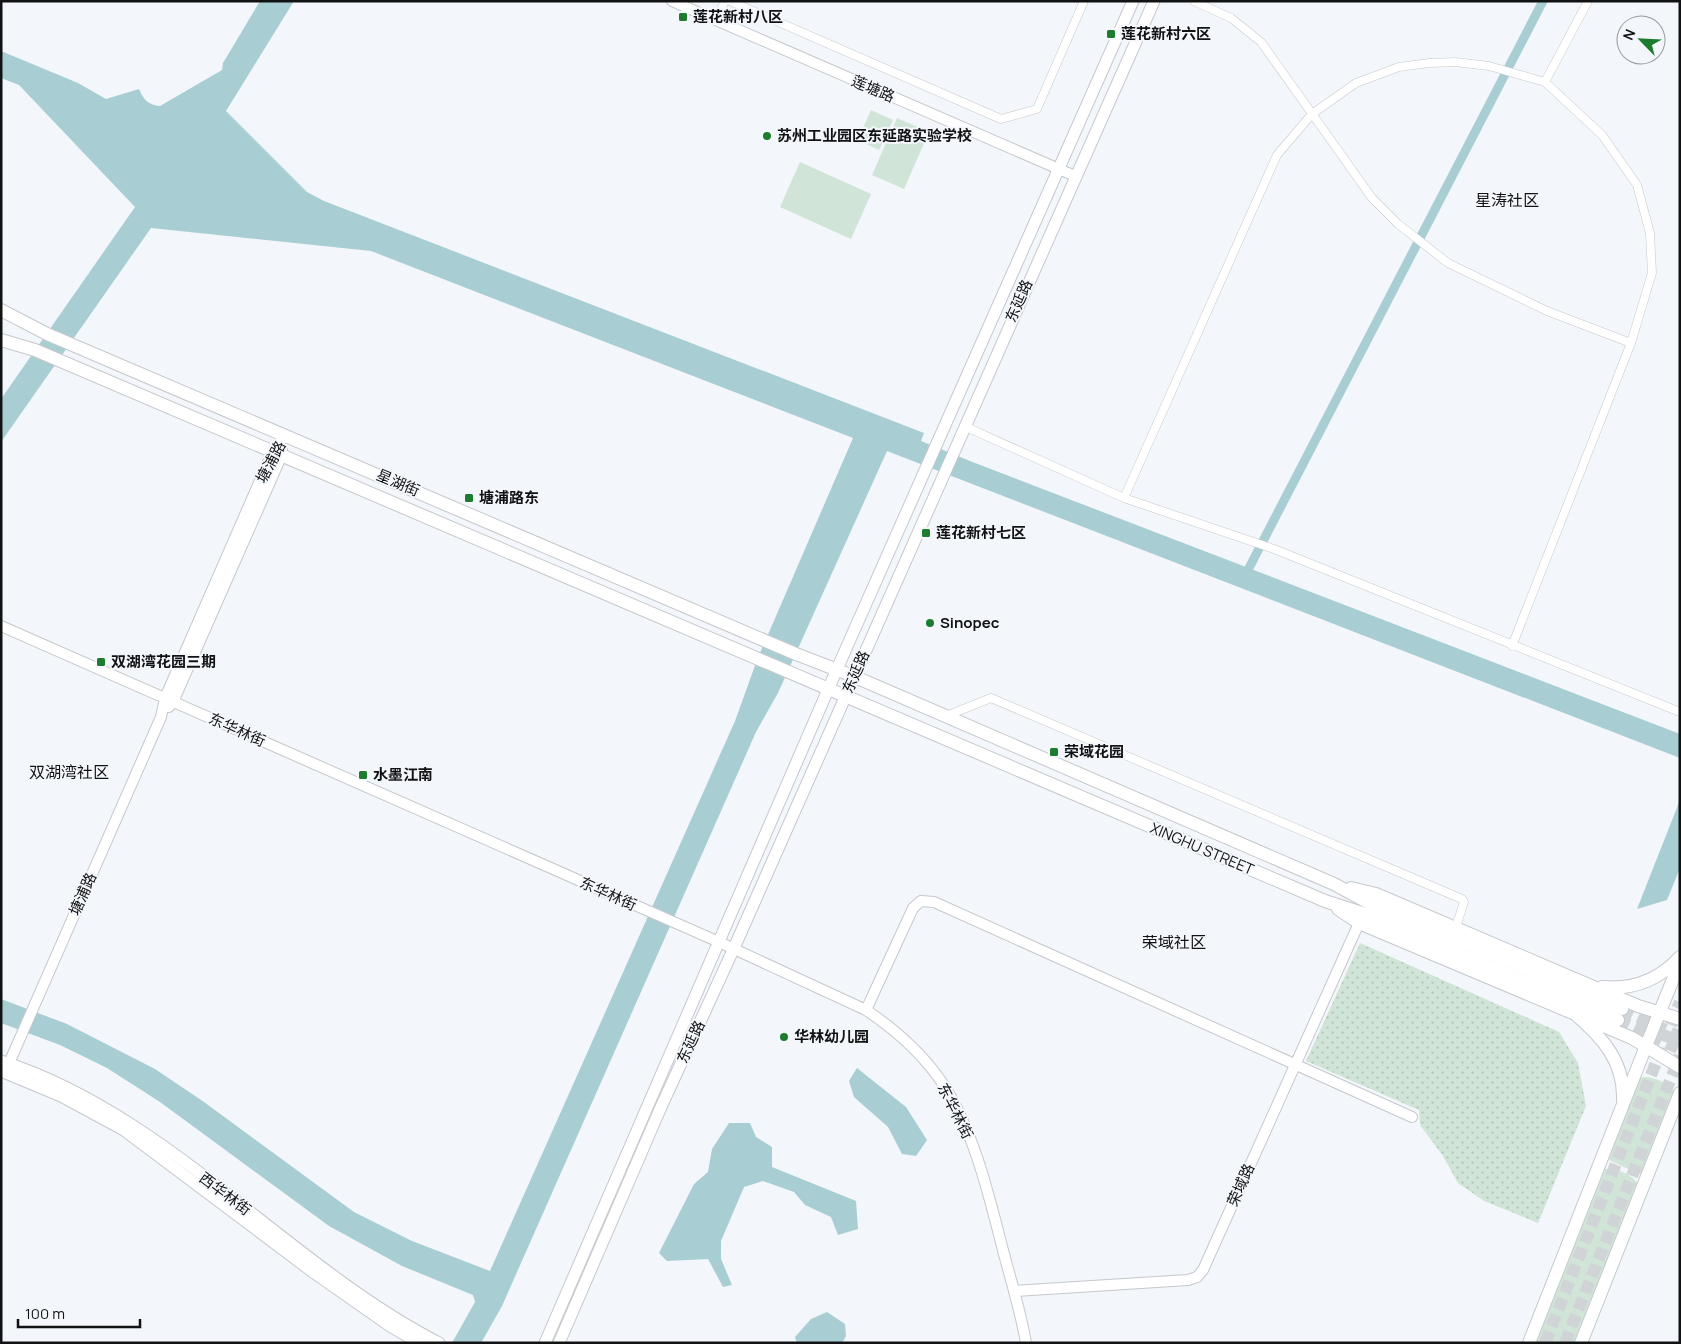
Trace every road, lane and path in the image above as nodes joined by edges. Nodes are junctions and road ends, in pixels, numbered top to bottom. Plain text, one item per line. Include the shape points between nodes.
1 (672, 1) edge
2 (725, 1) edge
3 (730, 1) edge
4 (1084, 1) edge
5 (1133, 1) edge
6 (1154, 1) edge
7 (1194, 1) edge
8 (1588, 1) edge
9 (716, 20) junction
10 (1545, 82) junction
11 (1312, 114) junction
12 (1059, 168) junction
13 (1075, 176) junction
14 (1, 310) edge
15 (1, 316) edge
16 (34, 328) junction
17 (1, 334) edge
18 (1, 340) edge
19 (1631, 343) junction
20 (32, 350) junction
21 (964, 426) junction
22 (285, 435) junction
23 (276, 455) junction
24 (1124, 498) junction
25 (1, 626) edge
26 (1512, 646) junction
27 (796, 654) joint
28 (837, 669) junction
29 (787, 673) joint
30 (853, 676) junction
31 (828, 690) junction
32 (845, 697) junction
33 (169, 700) junction
34 (1680, 712) edge
35 (946, 716) junction
36 (1334, 884) junction
37 (1325, 901) junction
38 (1359, 923) junction
39 (1456, 927) junction
40 (719, 942) junction
41 (734, 948) junction
42 (1680, 957) edge
43 (1680, 962) edge
44 (1592, 986) junction
45 (866, 1010) junction
46 (1660, 1012) junction
47 (1575, 1014) junction
48 (1680, 1019) edge
49 (1646, 1046) junction
50 (1295, 1064) junction
51 (4, 1067) edge
52 (1680, 1067) edge
53 (1680, 1093) edge
54 (1622, 1107) junction
55 (1680, 1115) edge
56 (1412, 1117) dead end
57 (1653, 1162) junction
58 (1014, 1291) junction
59 (419, 1343) edge
60 (438, 1343) edge
61 (545, 1343) edge
62 (559, 1343) edge
63 (1026, 1343) edge
64 (1529, 1343) edge
65 (1581, 1343) edge

1 - 9 street, 莲塘路
2 - 9 street
3 - 4 street via 1000,120 1037,109
5 - 12 main road, 东延路
6 - 13 main road, 东延路
7 - 11 street via 1231,18 1261,42
8 - 10 street
9 - 12 street, 莲塘路
10 - 11 street via 1498,68 1455,62 1399,67 1356,83
10 - 19 street via 1602,136 1638,185 1650,233 1652,273
11 - 19 street via 1372,198 1398,224 1448,263 1547,311
11 - 24 street via 1277,155
12 - 13 street, 莲塘路
12 - 28 main road, 东延路
13 - 21 main road, 东延路
14 - 16 main road, 星湖街
15 - 16 main road
16 - 22 main road, 星湖街
17 - 20 main road
18 - 20 main road, 星湖街
19 - 26 street
20 - 23 main road, 星湖街
21 - 24 street
21 - 30 main road, 东延路
22 - 23 street, 塘浦路
22 - 27 main road, 星湖街
23 - 29 main road, 星湖街
23 - 33 street, 塘浦路
24 - 26 street via 1274,549
25 - 33 street, 东华林街
26 - 34 street
27 - 28 main road, XINGHU STREET
28 - 30 main road, XINGHU STREET
28 - 31 main road, 东延路
29 - 31 main road, XINGHU STREET
30 - 32 main road, 东延路
30 - 35 main road, XINGHU STREET
31 - 32 main road, XINGHU STREET
31 - 40 main road, 东延路
32 - 37 main road, XINGHU STREET
32 - 41 main road, 东延路
33 - 40 street, 东华林街
33 - 51 street, 塘浦路
35 - 36 main road, XINGHU STREET
35 - 39 street via 991,698 1462,899 1464,908
36 - 37 main road, XINGHU STREET via 1371,904 1620,1015
36 - 39 main road via 1376,894
37 - 38 main road
38 - 47 main road
38 - 50 street, 荣域路
39 - 44 main road
40 - 41 street, 东华林街
40 - 61 main road, 东延路
41 - 45 street, 东华林街
41 - 62 main road, 东延路
42 - 44 main road via 1659,975 1640,984 1625,988
43 - 46 main road
44 - 46 main road
45 - 50 street via 913,908 921,901 934,902
45 - 58 street, 东华林街 via 886,1024 927,1064 957,1109 994,1216
46 - 48 main road
46 - 49 main road
47 - 49 main road
47 - 54 main road via 1612,1052 1623,1087
49 - 52 main road
49 - 54 main road
50 - 56 street
50 - 58 street, 荣域路 via 1203,1270 1197,1277
51 - 59 main road, 西华林街 via 124,1130 313,1272
51 - 60 main road, 西华林街 via 65,1088 129,1123 369,1301
53 - 57 main road
54 - 64 main road
55 - 57 main road via 1673,1122
57 - 65 main road
58 - 63 street, 东华林街

